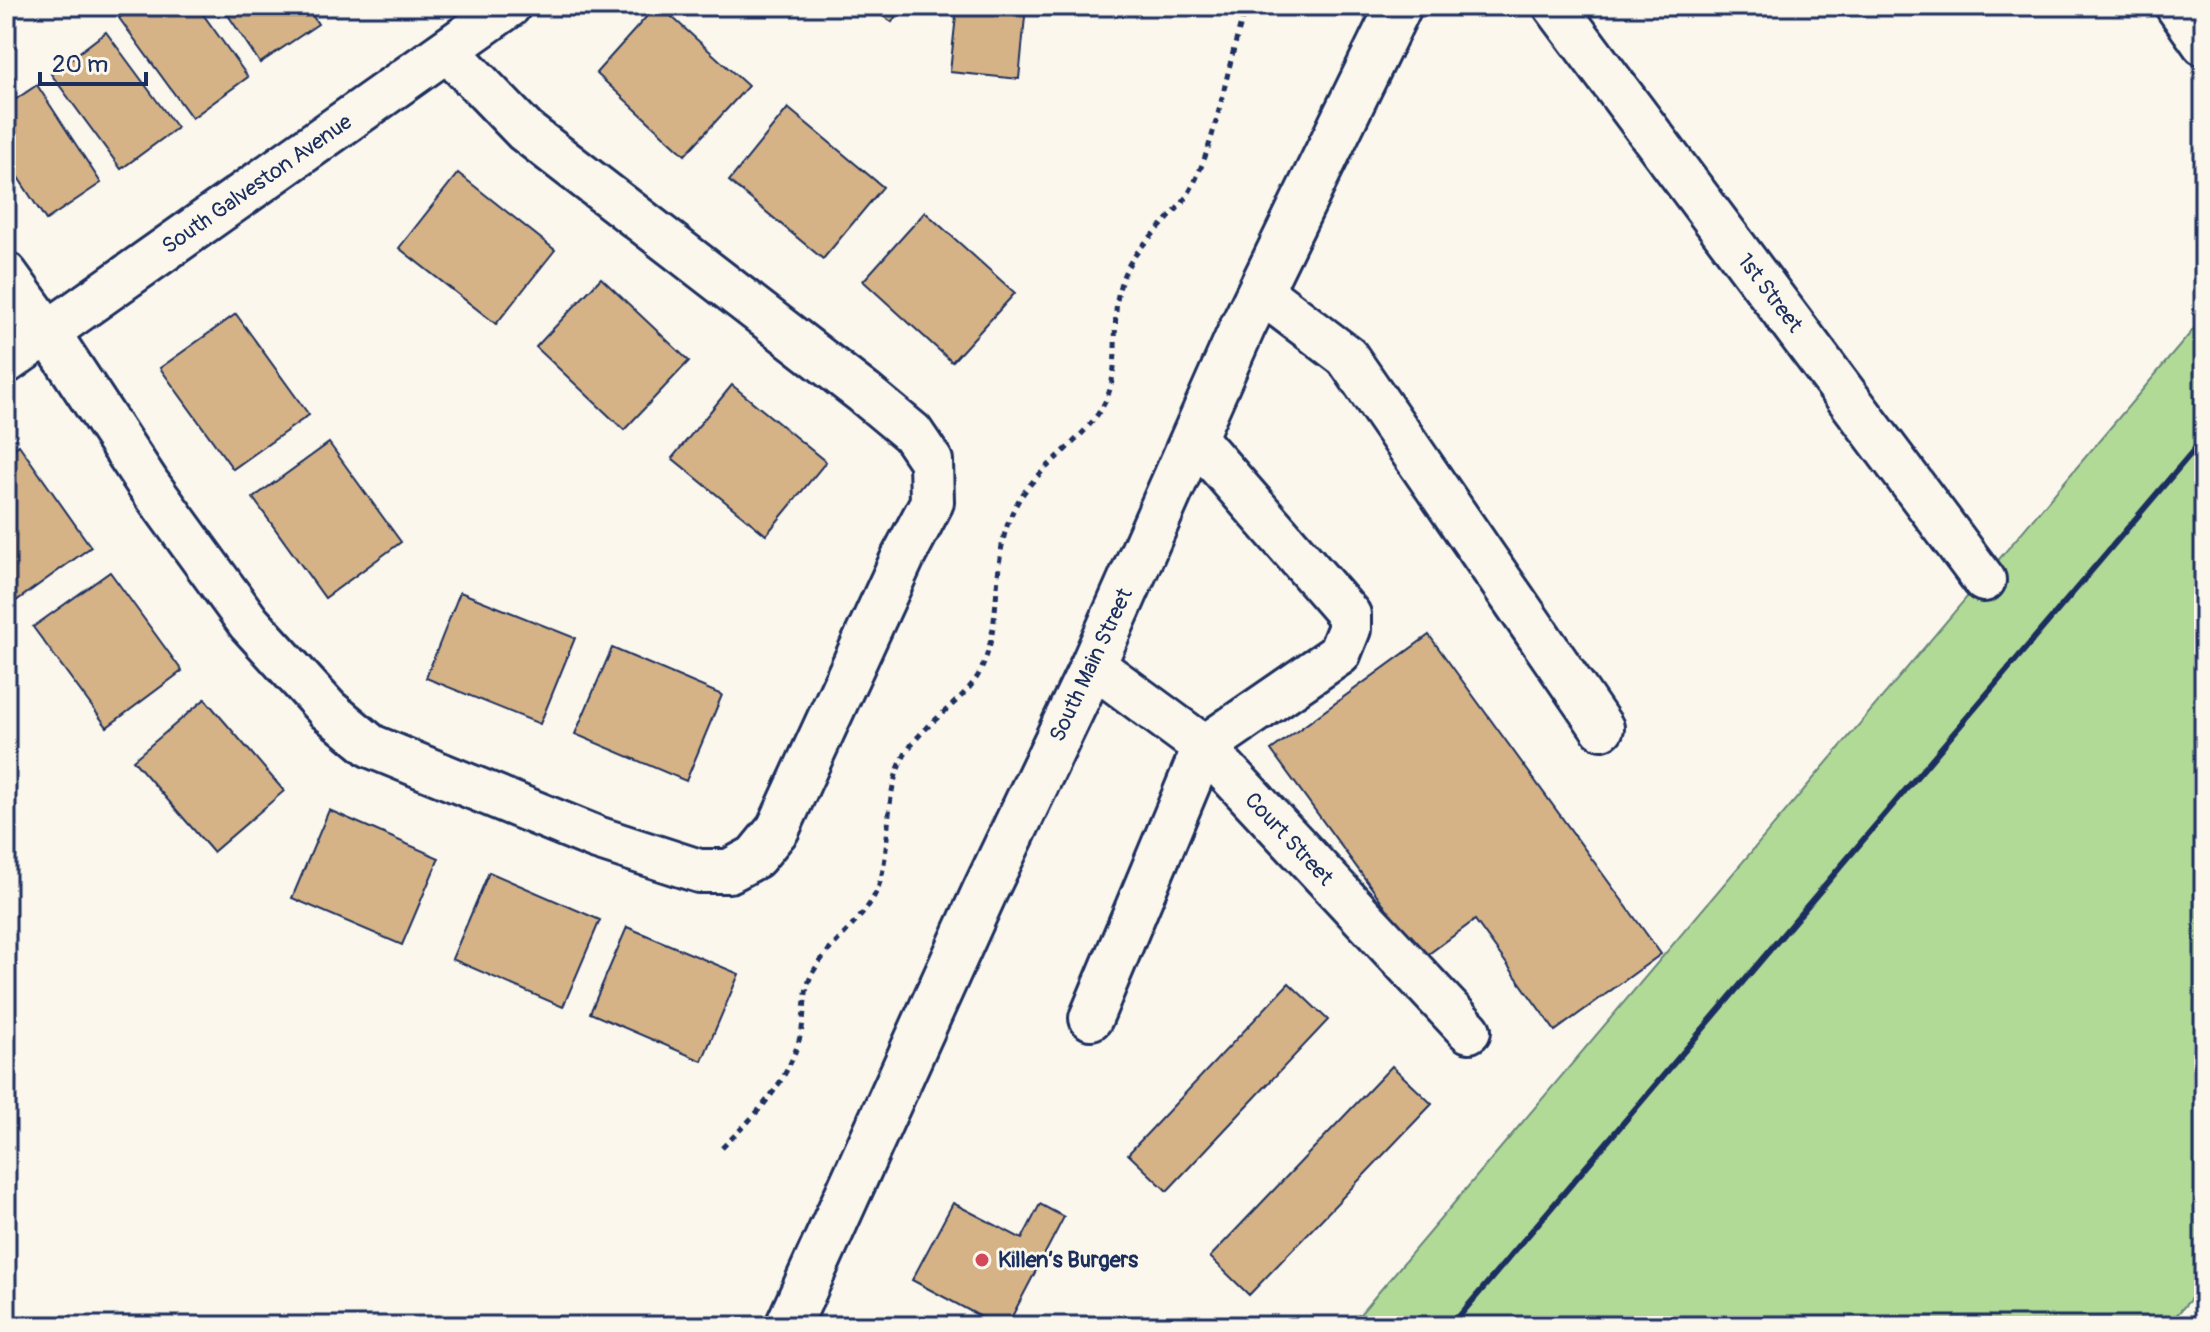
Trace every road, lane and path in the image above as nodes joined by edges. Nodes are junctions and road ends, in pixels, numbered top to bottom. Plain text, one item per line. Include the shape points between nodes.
1 (509, 6) edge
2 (1247, 6) edge
3 (1399, 6) edge
4 (1555, 6) edge
5 (2177, 6) edge
6 (2204, 44) edge
7 (447, 50) junction
8 (6, 274) edge
9 (1260, 291) junction
10 (48, 332) junction
11 (6, 362) edge
12 (1194, 437) junction
13 (1984, 580) dead end
14 (1093, 665) junction
15 (1602, 728) dead end
16 (1204, 747) junction
17 (1091, 1018) dead end
18 (1469, 1031) dead end
19 (722, 1148) dead end
20 (788, 1326) edge

1 - 7 street, South Galveston Avenue
2 - 19 path via 1196,180 1174,213 1140,245 1119,287 1106,400 1015,506 1005,534 992,644 979,674 916,737 902,761 878,888 811,976 801,1036 782,1081
3 - 9 main road, South Main Street
4 - 13 street, 1st Street
5 - 6 street
7 - 10 street, South Galveston Avenue
7 - 10 street via 525,131 864,393 912,433 931,461 932,502 778,829 755,857 729,871 699,871 597,838 371,746 328,710 249,623 148,484
8 - 10 street
9 - 12 main road, South Main Street
9 - 15 street via 1347,357
10 - 11 street, South Galveston Avenue
12 - 14 main road, South Main Street
12 - 16 street via 1349,615 1339,654
14 - 16 street, Court Street
14 - 20 main road, South Main Street
16 - 17 street
16 - 18 street, Court Street

